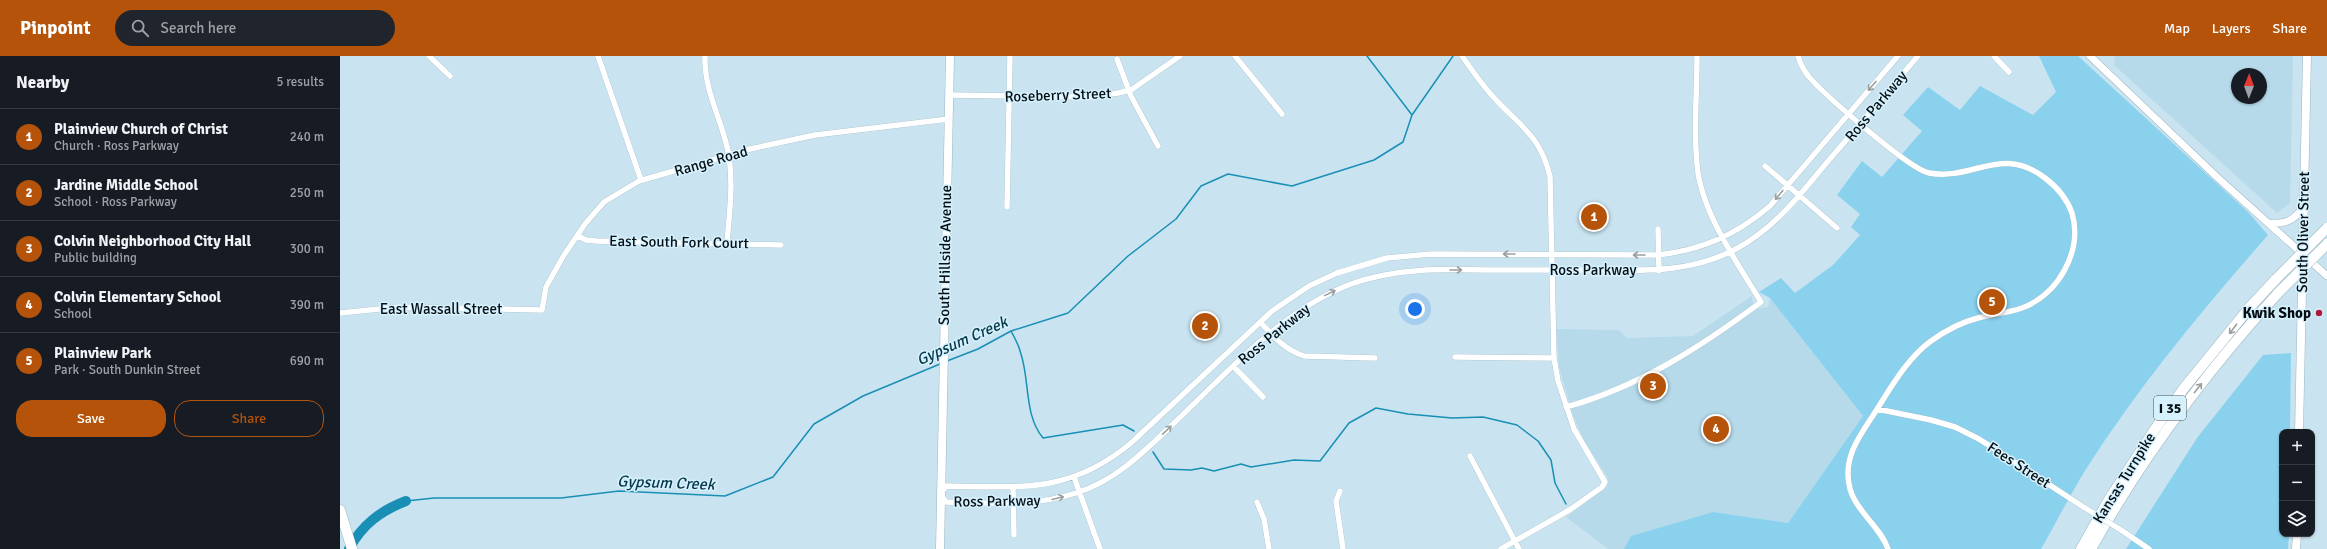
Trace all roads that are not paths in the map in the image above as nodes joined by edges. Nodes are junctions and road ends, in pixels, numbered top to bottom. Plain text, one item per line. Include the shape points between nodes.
1 (429, 56) edge
2 (598, 56) edge
3 (705, 56) edge
4 (950, 56) edge
5 (1010, 56) edge
6 (1180, 56) edge
7 (1235, 56) edge
8 (1462, 56) edge
9 (1697, 56) edge
10 (1798, 56) edge
11 (1898, 56) edge
12 (1918, 56) edge
13 (1994, 56) edge
14 (2090, 56) edge
15 (2307, 56) edge
16 (1117, 59) dead end
17 (2009, 72) dead end
18 (450, 76) dead end
19 (1129, 90) junction
20 (949, 96) junction
21 (1009, 97) junction
22 (1849, 113) junction
23 (1282, 114) dead end
24 (949, 119) junction
25 (1861, 123) junction
26 (1158, 146) dead end
27 (728, 156) junction
28 (1765, 166) dead end
29 (641, 180) junction
30 (1788, 185) junction
31 (1799, 195) junction
32 (1007, 207) dead end
33 (2303, 208) junction
34 (2268, 223) junction
35 (1837, 228) dead end
36 (2327, 228) edge
37 (1658, 229) dead end
38 (578, 236) junction
39 (1724, 238) junction
40 (727, 242) junction
41 (2327, 244) edge
42 (781, 245) dead end
43 (1730, 252) junction
44 (1552, 254) junction
45 (2303, 254) junction
46 (1658, 255) junction
47 (1552, 270) junction
48 (1659, 271) junction
49 (2327, 276) edge
50 (542, 310) joint
51 (340, 313) edge
52 (1260, 322) junction
53 (1270, 333) junction
54 (1455, 357) dead end
55 (1375, 358) dead end
56 (1554, 358) junction
57 (1234, 367) junction
58 (1263, 397) dead end
59 (1566, 407) junction
60 (1877, 409) junction
61 (2299, 429) edge
62 (1470, 456) dead end
63 (1074, 477) junction
64 (1013, 488) junction
65 (1340, 491) dead end
66 (1079, 492) junction
67 (940, 494) junction
68 (1257, 502) dead end
69 (1013, 503) junction
70 (340, 510) edge
71 (1014, 535) dead end
72 (2297, 537) edge
73 (1515, 542) junction
74 (352, 549) edge
75 (940, 549) edge
76 (1100, 549) edge
77 (1268, 549) edge
78 (1343, 549) edge
79 (1502, 549) edge
80 (1519, 549) edge
81 (1888, 549) edge
82 (2081, 549) edge
83 (2091, 549) edge
84 (2149, 549) edge
85 (2296, 549) edge

1 - 18 street
2 - 29 street
3 - 27 street via 710,95
4 - 20 main road, South Hillside Avenue
5 - 21 street
6 - 19 street, Roseberry Street
7 - 23 street
8 - 44 street via 1481,84 1528,130 1545,157 1550,176
9 - 39 street via 1696,151 1699,174 1707,204
10 - 22 street via 1808,76
11 -> 22 street, Ross Parkway
12 - 25 street, Ross Parkway
13 - 17 street
14 - 34 street
15 - 33 main road, South Oliver Street
16 - 19 street
19 - 21 street, Roseberry Street via 1090,97
19 - 26 street
20 - 21 street, Roseberry Street
20 - 24 main road, South Hillside Avenue
21 - 32 street
22 - 25 street
22 - 30 street, Ross Parkway
24 - 27 street, Range Road via 815,135
24 - 67 main road, South Hillside Avenue
25 - 31 street, Ross Parkway
25 - 60 street via 1900,156 1926,172 1947,175 1993,163 2030,167 2062,194 2072,213 2074,233 2072,253 2066,268 2052,289 2039,300 2023,308 1977,318 1951,328 1930,341 1914,357
27 - 29 street, Range Road
27 - 40 street via 731,193
28 - 30 street
29 - 38 street, Range Road via 604,202
30 - 31 street
30 -> 39 street, Ross Parkway via 1755,219
31 - 35 street
31 - 43 street, Ross Parkway via 1774,223
33 - 34 street via 2291,222
33 - 45 main road, South Oliver Street
34 - 45 street
36 -> 82 highway, Kansas Turnpike / I 35, bridge via 2250,306 2154,429
37 - 46 street
38 - 40 street, East South Fork Court via 596,241
38 - 50 street, Range Road via 546,287
39 - 43 street
39 - 46 street, Ross Parkway via 1687,251
40 - 42 street, East South Fork Court
83 -> 41 highway, Kansas Turnpike / I 35, bridge via 2130,484 2182,408 2278,293
43 - 48 street, Ross Parkway via 1703,262
43 - 59 street via 1761,302 1724,330 1658,370 1625,386
46 -> 44 street, Ross Parkway
44 - 47 street
44 -> 52 street, Ross Parkway via 1431,254 1387,258 1352,268 1316,283 1285,301
45 - 49 street
45 - 61 main road, South Oliver Street
46 - 48 street
47 - 48 street, Ross Parkway
53 -> 47 street, Ross Parkway via 1321,298 1372,277 1432,269
47 - 56 street
50 - 51 street, East Wassall Street via 399,307
52 - 53 street
52 - 63 street, Ross Parkway via 1131,443 1106,462
53 - 55 street via 1294,352 1304,356
53 - 57 street, Ross Parkway
54 - 56 street
56 - 59 street
57 - 58 street
66 -> 57 street, Ross Parkway via 1108,478 1135,460
59 - 73 street via 1574,429 1604,482 1602,487 1571,509
60 - 81 street via 1850,453 1847,470 1854,500
60 - 84 street, Fees Street, bridge via 1955,427 1979,439
62 - 73 street
63 - 64 street, Ross Parkway via 1048,485
63 - 66 street
64 - 67 street, Ross Parkway via 946,486
64 - 69 street
65 - 78 street via 1336,501
69 -> 66 street, Ross Parkway via 1050,500
66 - 76 street
67 - 69 street, Ross Parkway via 946,502
67 - 75 main road, South Hillside Avenue
68 - 77 street via 1264,519
69 - 71 street
70 - 74 highway
72 - 85 main road
73 - 79 street
73 - 80 street

